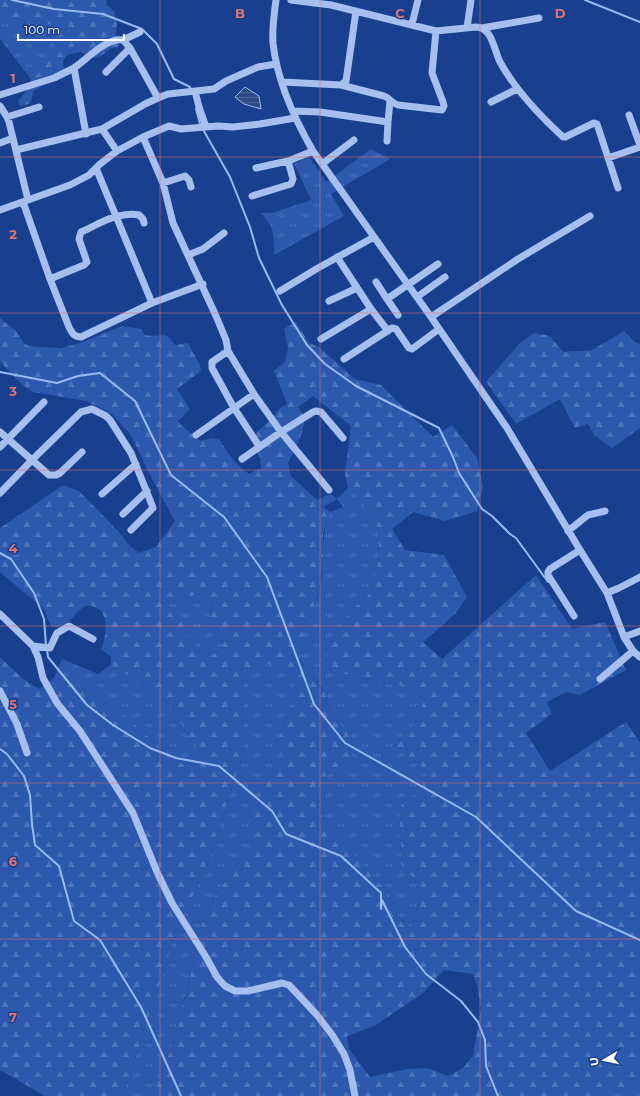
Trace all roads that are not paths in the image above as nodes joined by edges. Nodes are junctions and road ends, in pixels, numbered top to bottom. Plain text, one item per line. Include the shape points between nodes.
1 (276, 0) edge
2 (291, 0) edge
3 (418, 0) edge
4 (471, 0) edge
5 (331, 3) edge
6 (356, 11) junction
7 (539, 18) dead end
8 (412, 24) junction
9 (467, 28) junction
10 (482, 28) junction
11 (436, 31) junction
12 (140, 32) dead end
13 (123, 40) junction
14 (130, 48) junction
15 (276, 64) junction
16 (74, 68) junction
17 (106, 72) dead end
18 (282, 82) junction
19 (341, 85) junction
20 (517, 89) junction
21 (193, 92) junction
22 (0, 95) edge
23 (158, 98) junction
24 (390, 101) junction
25 (491, 102) dead end
26 (0, 106) edge
27 (39, 107) dead end
28 (294, 114) junction
29 (629, 115) dead end
30 (7, 117) junction
31 (388, 122) junction
32 (203, 128) junction
33 (102, 129) junction
34 (86, 134) junction
35 (143, 137) junction
36 (13, 138) junction
37 (354, 140) dead end
38 (387, 141) dead end
39 (0, 143) edge
40 (640, 146) edge
41 (16, 150) junction
42 (117, 151) junction
43 (313, 151) junction
44 (608, 158) junction
45 (288, 161) junction
46 (322, 164) junction
47 (96, 168) junction
48 (256, 168) dead end
49 (163, 182) junction
50 (191, 187) dead end
51 (618, 188) dead end
52 (252, 196) dead end
53 (25, 201) junction
54 (0, 210) edge
55 (116, 216) junction
56 (590, 216) dead end
57 (144, 223) dead end
58 (224, 233) dead end
59 (374, 237) junction
60 (188, 255) junction
61 (338, 258) junction
62 (438, 264) dead end
63 (445, 277) dead end
64 (50, 279) junction
65 (376, 282) dead end
66 (203, 284) junction
67 (408, 284) junction
68 (357, 288) junction
69 (280, 290) dead end
70 (416, 297) junction
71 (387, 299) junction
72 (330, 301) dead end
73 (152, 303) junction
74 (371, 309) junction
75 (398, 315) dead end
76 (431, 317) junction
77 (439, 329) junction
78 (388, 331) junction
79 (321, 339) dead end
80 (228, 351) junction
81 (344, 359) dead end
82 (254, 394) junction
83 (44, 402) dead end
84 (234, 408) junction
85 (0, 432) edge
86 (281, 432) junction
87 (196, 435) dead end
88 (342, 438) dead end
89 (8, 439) junction
90 (0, 446) edge
91 (259, 446) junction
92 (82, 452) dead end
93 (242, 459) dead end
94 (32, 460) junction
95 (136, 464) junction
96 (329, 490) dead end
97 (147, 491) junction
98 (0, 493) edge
99 (102, 494) dead end
100 (605, 511) dead end
101 (123, 514) dead end
102 (131, 530) dead end
103 (568, 531) junction
104 (580, 550) junction
105 (640, 577) edge
106 (607, 593) junction
107 (574, 616) dead end
108 (1, 617) edge
109 (640, 631) edge
110 (624, 637) junction
111 (93, 639) dead end
112 (33, 646) junction
113 (633, 651) junction
114 (640, 657) edge
115 (600, 679) dead end
116 (0, 691) edge
117 (27, 753) dead end
118 (355, 1096) edge

1 - 15 street via 273,31
2 - 5 street
3 - 8 street
4 - 9 street
5 - 6 street
6 - 8 street
6 - 19 street via 346,81
7 - 10 street
8 - 11 street
9 - 10 street
9 - 11 street
10 - 20 street via 487,32 500,62
11 - 24 street via 432,73 443,102 443,110 398,105
12 - 13 street
13 - 14 street
13 - 16 street via 112,40
14 - 17 street
14 - 23 street
15 - 18 street
15 - 21 street via 258,67 214,89
16 - 22 street via 54,78
16 - 34 street
18 - 19 street
18 - 28 street
19 - 24 street via 388,97
20 - 25 street
20 - 44 street via 563,137 594,123 597,124
21 - 23 street via 168,94
21 - 32 street
23 - 33 street
24 - 31 street
26 - 30 street
27 - 30 street
28 - 31 street via 320,112
28 - 32 street via 247,126
28 - 43 street
29 - 40 street
30 - 36 street
31 - 38 street
32 - 35 street via 181,130 169,126
33 - 34 street
33 - 42 street
34 - 41 street
35 - 42 street
35 - 49 street
36 - 39 street
36 - 41 street
37 - 46 street
40 - 44 street
41 - 53 street
42 - 47 street
43 - 45 street
43 - 46 street
44 - 51 street
45 - 48 street
45 - 52 street via 293,179 291,184
46 - 59 street
47 - 53 street via 89,175 70,185
47 - 55 street
49 - 50 street via 185,176
49 - 60 street via 173,223
53 - 54 street
53 - 64 street
55 - 57 street via 139,215
55 - 64 street via 81,232 79,239 87,259 84,265
55 - 73 street
56 - 76 street via 518,258
58 - 60 street via 203,249
59 - 61 street
59 - 67 street
60 - 66 street
61 - 68 street
61 - 69 street
62 - 67 street
63 - 70 street
64 - 73 street via 71,330 77,337
65 - 71 street
66 - 73 street
66 - 80 street
67 - 70 street
67 - 71 street
68 - 72 street
68 - 74 street
70 - 76 street
71 - 75 street
74 - 78 street
74 - 79 street
76 - 77 street
77 - 78 street via 412,349 395,328
77 - 103 street via 507,428
78 - 81 street
80 - 82 street
80 - 84 street via 212,362 212,368
82 - 84 street
82 - 86 street
83 - 89 street
84 - 87 street
84 - 91 street
85 - 89 street
86 - 88 street via 316,411 321,412
86 - 91 street
86 - 96 street
89 - 90 street
89 - 94 street
91 - 93 street
92 - 94 street via 56,475 49,475
94 - 95 street via 81,412 92,409 110,420
94 - 98 street
95 - 97 street
95 - 99 street
97 - 101 street
97 - 102 street via 153,508
100 - 103 street via 588,515
103 - 104 street
104 - 106 street
104 - 107 street via 548,572
105 - 106 street
106 - 110 street
108 - 112 street
109 - 110 street
110 - 113 street
111 - 112 street via 69,626 57,633 46,648
112 - 118 street via 43,678 133,813 172,903 217,977 225,986 235,991 248,991 282,983 289,985 317,1015 344,1054
113 - 114 street
113 - 115 street
116 - 117 street via 17,724

